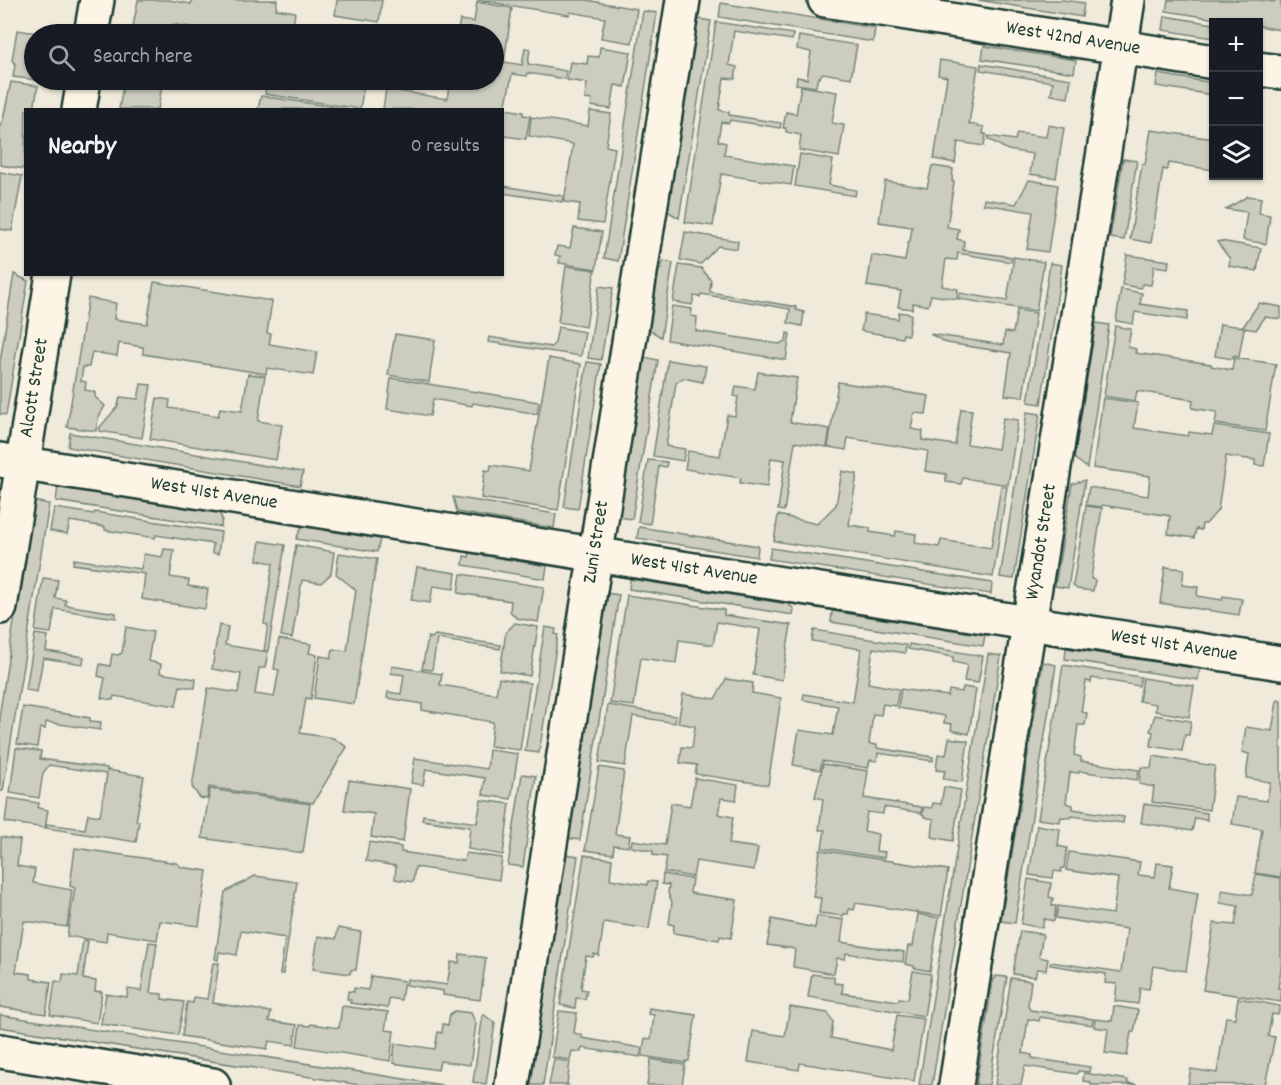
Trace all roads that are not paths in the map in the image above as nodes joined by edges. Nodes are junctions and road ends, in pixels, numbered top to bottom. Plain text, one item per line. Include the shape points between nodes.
1 (96, 0) edge
2 (683, 0) edge
3 (825, 0) edge
4 (1128, 0) edge
5 (92, 24) edge
6 (1121, 47) junction
7 (1209, 61) edge
8 (1263, 70) edge
9 (1281, 72) edge
10 (82, 90) edge
11 (79, 108) edge
12 (53, 276) edge
13 (11, 462) edge
14 (595, 555) junction
15 (0, 608) edge
16 (1029, 623) junction
17 (1281, 663) edge
18 (0, 1051) edge
19 (213, 1085) edge
20 (512, 1085) edge
21 (956, 1085) edge

1 - 5 street
2 - 14 street, Zuni Street
3 - 6 street, West 42nd Avenue
4 - 6 street, Wyandot Street
6 - 7 street, West 42nd Avenue
6 - 16 street, Wyandot Street
8 - 9 street
10 - 11 street
12 - 13 street, Alcott Street
13 - 14 street, West 41st Avenue
13 - 15 street, Alcott Street
14 - 16 street, West 41st Avenue
14 - 20 street, Zuni Street
16 - 17 street, West 41st Avenue
16 - 21 street, Wyandot Street
18 - 19 street

